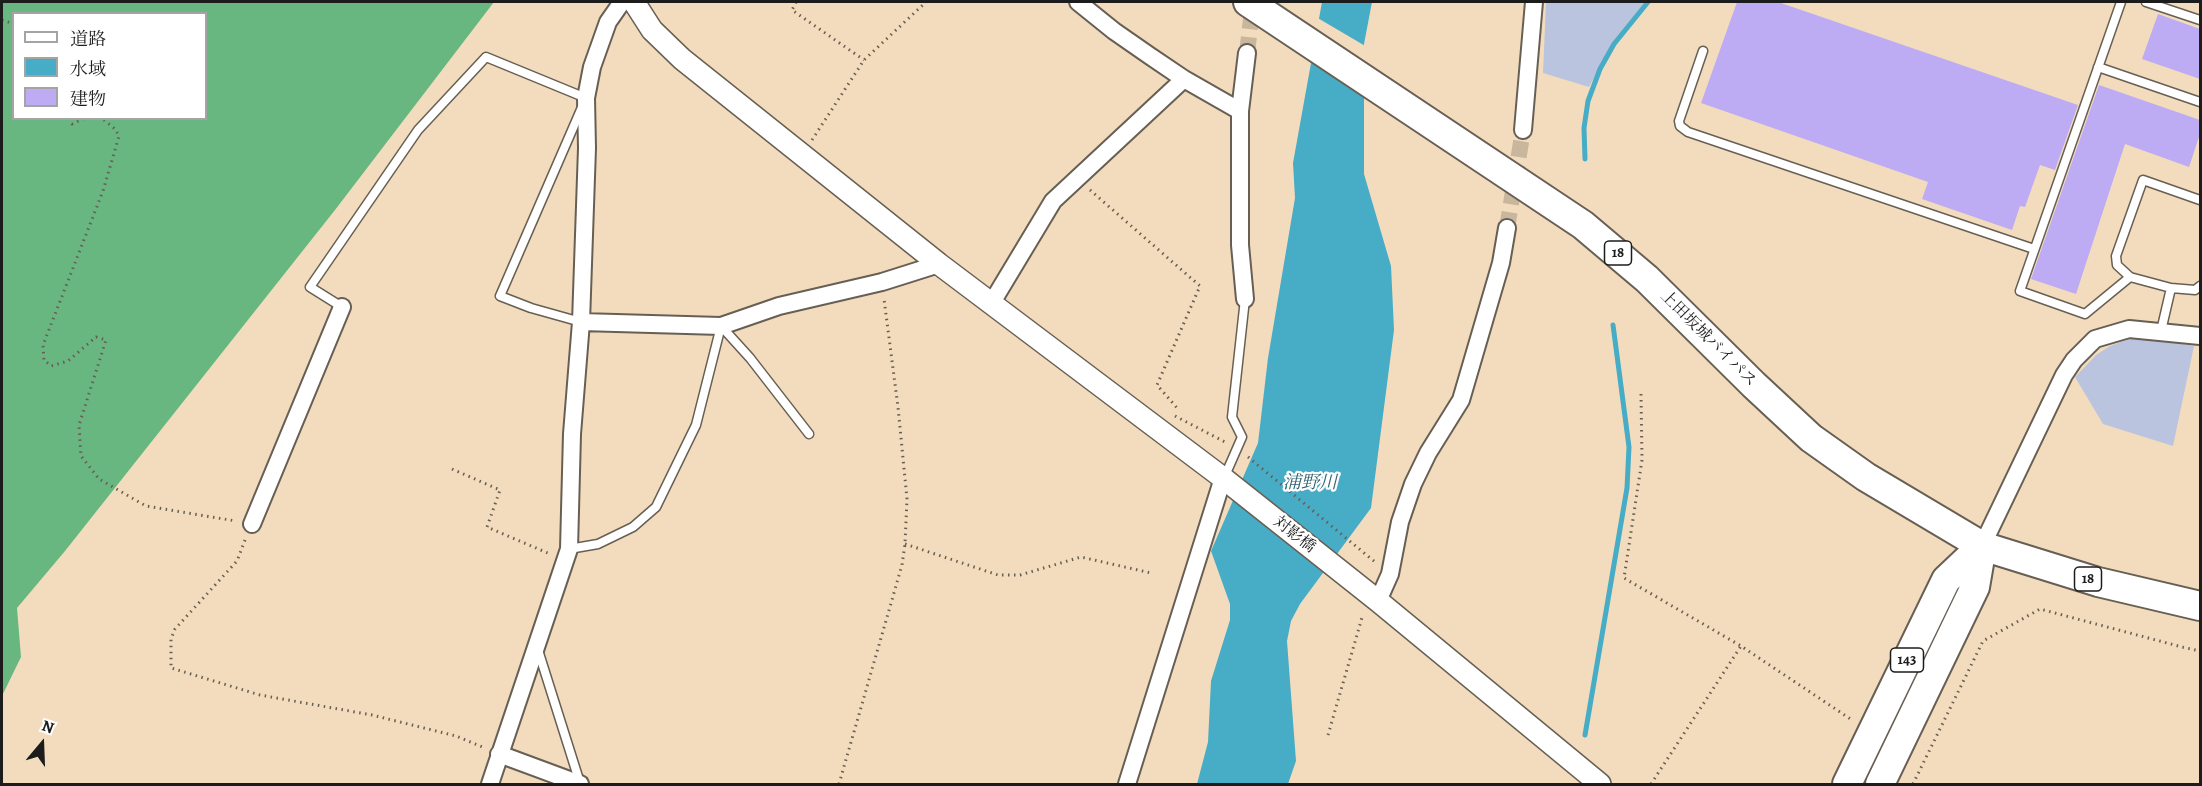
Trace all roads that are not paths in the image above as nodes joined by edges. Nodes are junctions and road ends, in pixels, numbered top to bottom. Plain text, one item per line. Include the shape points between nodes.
1 (622, 2) edge
2 (634, 2) edge
3 (1078, 2) edge
4 (1248, 2) edge
5 (1534, 2) edge
6 (2121, 2) edge
7 (2146, 2) edge
8 (2200, 20) edge
9 (1703, 51) dead end
10 (1247, 53) tunnel mouth
11 (2098, 67) junction
12 (1184, 79) junction
13 (586, 98) junction
14 (2200, 102) edge
15 (1240, 111) junction
16 (1522, 130) tunnel mouth
17 (2200, 200) edge
18 (1507, 228) tunnel mouth
19 (2034, 249) junction
20 (939, 264) junction
21 (2130, 277) junction
22 (2200, 286) edge
23 (2171, 288) junction
24 (1245, 299) joint
25 (991, 304) junction
26 (342, 307) joint
27 (581, 322) junction
28 (721, 326) junction
29 (2161, 331) junction
30 (2200, 336) edge
31 (809, 434) dead end
32 (1227, 482) junction
33 (252, 524) road end
34 (1982, 546) junction
35 (567, 555) junction
36 (1368, 594) junction
37 (2200, 606) edge
38 (536, 644) junction
39 (499, 754) junction
40 (1596, 783) edge
41 (490, 784) edge
42 (580, 784) edge
43 (1127, 784) edge
44 (1847, 784) edge
45 (1880, 784) edge

1 - 13 street via 608,22
2 - 20 street, 対影橋 via 652,30 682,59
3 - 12 street
4 - 34 highway, 上田坂城バイパス / 18 via 1575,219 1647,279 1811,438 1866,477
5 - 16 street
6 - 11 lane
7 - 8 lane
9 - 19 lane via 1679,121 1688,132
10 - 15 street
11 - 14 lane
11 - 19 lane
12 - 15 street
12 - 25 street via 1053,201
13 - 26 lane via 486,57 418,130 310,287
13 - 27 street
13 - 27 lane via 500,296
15 - 24 street via 1240,245
17 - 21 lane via 2143,180 2116,256 2117,265
18 - 36 street via 1501,263 1461,400 1413,484 1400,522 1390,574
19 - 21 lane via 2020,291 2085,314
20 - 25 street, 対影橋
20 - 28 street via 882,282 778,306
21 - 23 lane
22 - 23 lane via 2195,290
23 - 29 lane
24 - 32 lane via 1232,417 1242,437
25 - 32 street, 対影橋
26 - 33 street
27 - 28 street
27 - 35 street
28 - 31 lane
28 - 35 lane via 696,425 656,507 633,527
29 - 30 street
29 - 34 street via 2129,329 2095,339 2074,360
32 - 36 street, 対影橋
32 - 43 street
34 - 37 highway, 上田坂城バイパス / 18 via 2098,582
34 - 44 highway, 143 via 1946,580
34 - 45 highway, 143 via 1975,588
35 - 38 street
36 - 40 street, 対影橋
38 - 39 street
38 - 42 lane
39 - 41 street
39 - 42 street

